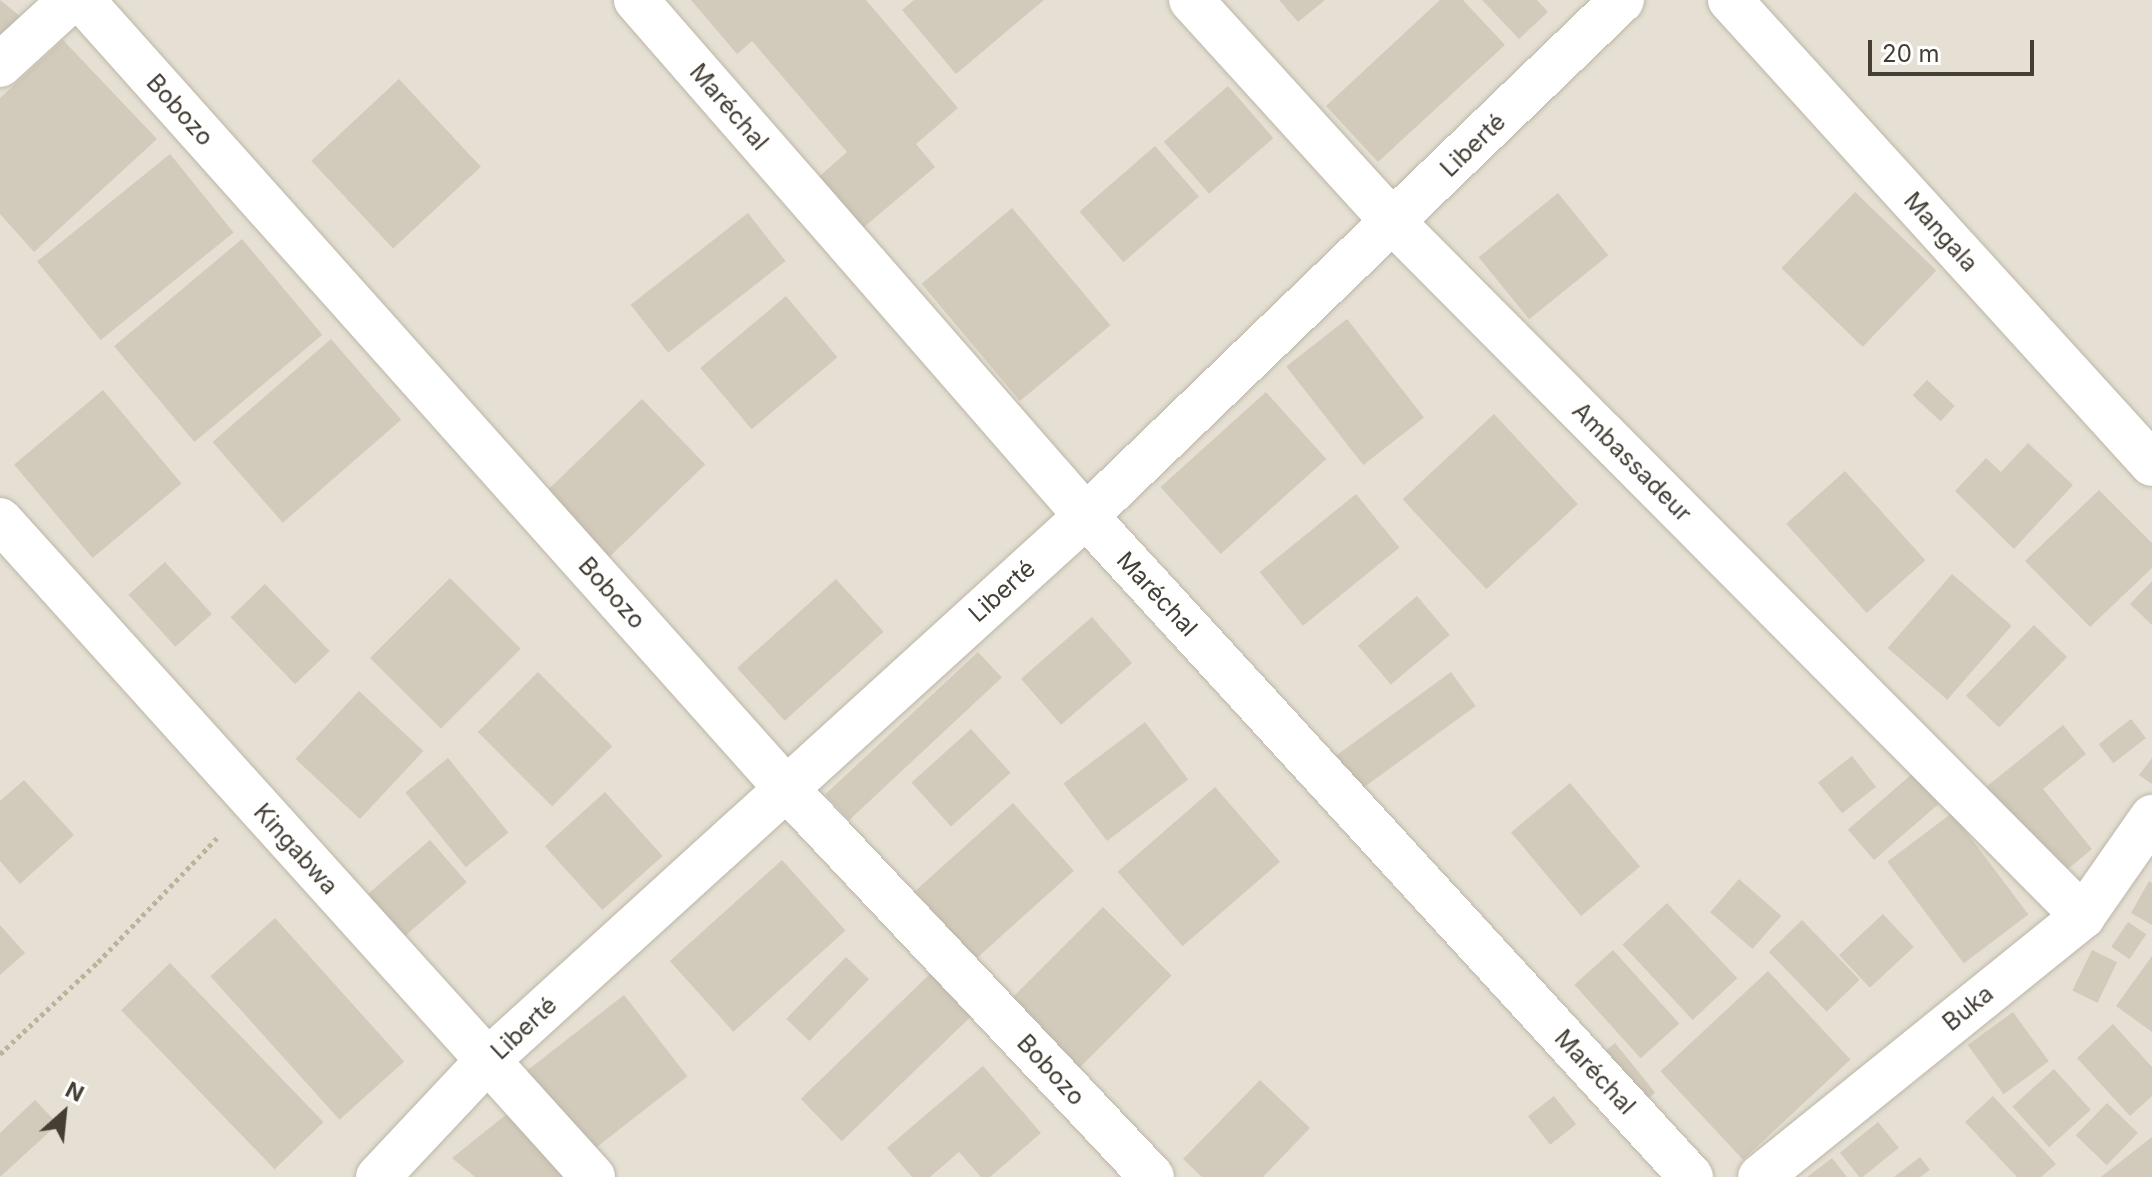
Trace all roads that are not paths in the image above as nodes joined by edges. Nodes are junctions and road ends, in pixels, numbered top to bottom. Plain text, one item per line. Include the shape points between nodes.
1 (71, 0) edge
2 (82, 0) edge
3 (636, 0) edge
4 (1191, 0) edge
5 (1622, 0) edge
6 (1730, 0) edge
7 (0, 65) edge
8 (1393, 222) junction
9 (2152, 464) edge
10 (1086, 516) junction
11 (0, 520) edge
12 (784, 786) junction
13 (2152, 817) edge
14 (2083, 916) junction
15 (487, 1061) junction
16 (378, 1177) edge
17 (593, 1177) edge
18 (1152, 1177) edge
19 (1691, 1177) edge
20 (1760, 1177) edge

1 - 7 street
2 - 12 street, Bobozo
3 - 10 street, Maréchal
4 - 8 street, Ambassadeur
5 - 8 street, Liberté
6 - 9 street, Mangala
8 - 10 street, Liberté
8 - 14 street, Ambassadeur
10 - 12 street, Liberté
10 - 19 street, Maréchal
11 - 15 street, Kingabwa
12 - 15 street, Liberté
12 - 18 street, Bobozo
13 - 14 street, Buka
14 - 20 street, Buka
15 - 16 street, Liberté
15 - 17 street, Kingabwa

